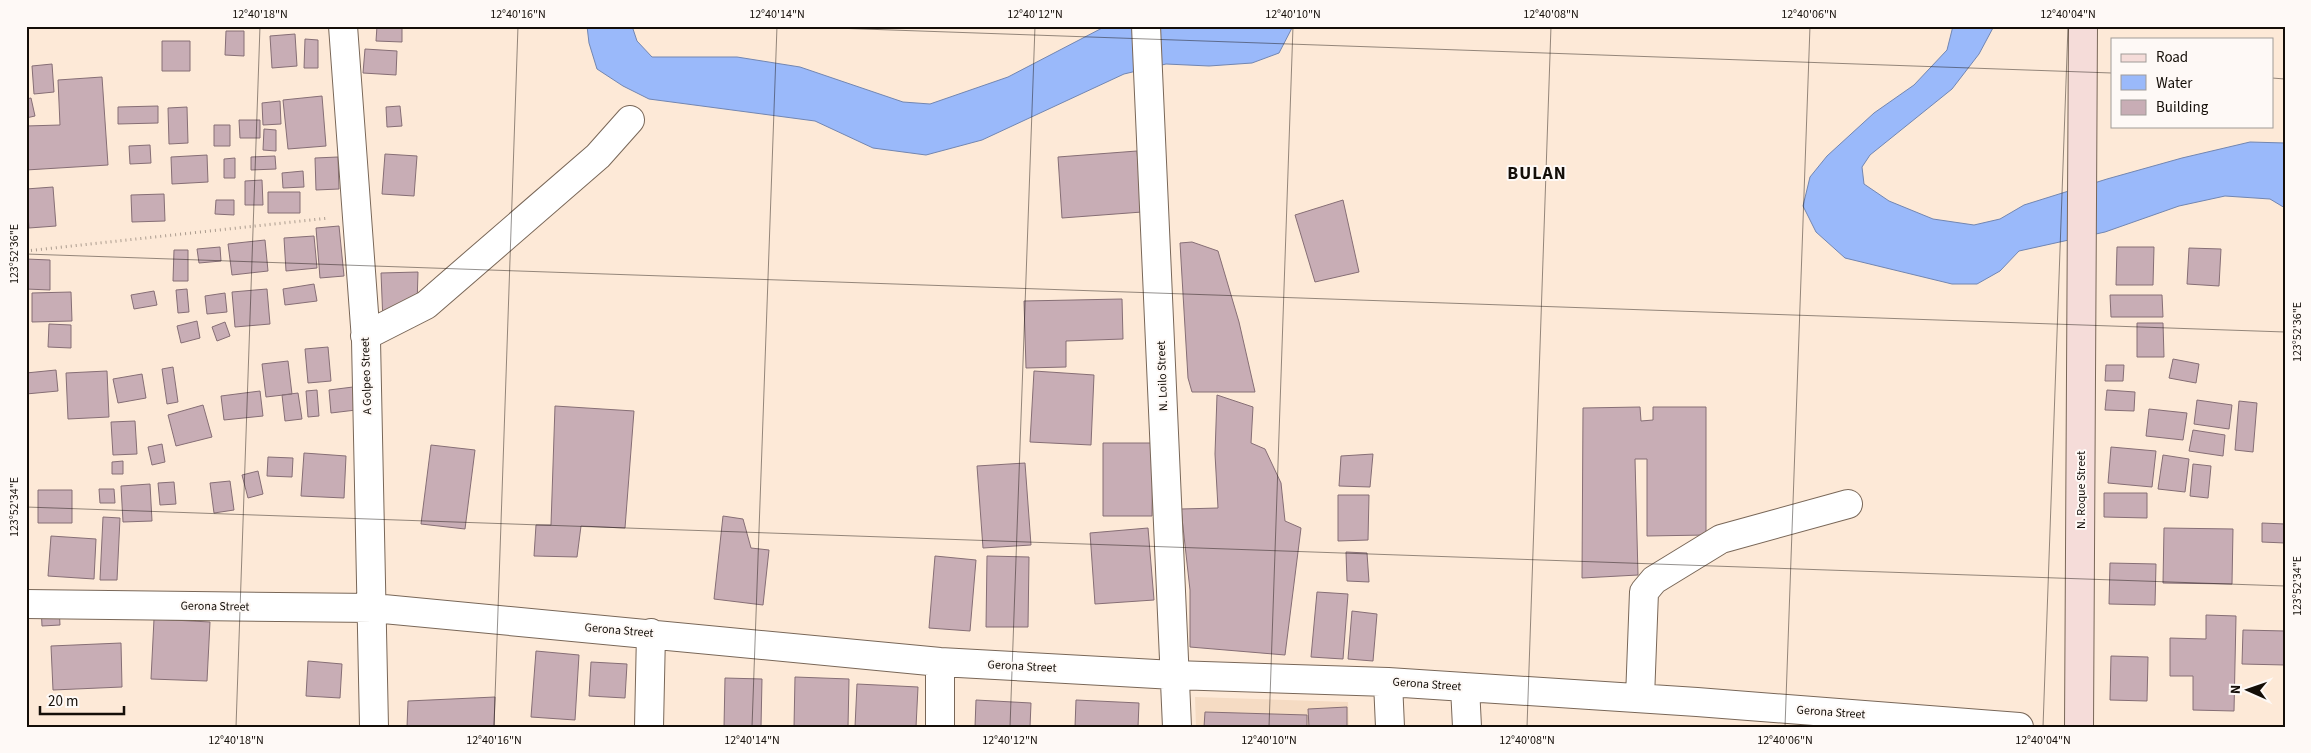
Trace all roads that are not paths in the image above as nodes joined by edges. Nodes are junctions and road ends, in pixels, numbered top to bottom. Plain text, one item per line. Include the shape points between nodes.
1 (343, 26) edge
2 (1146, 26) edge
3 (2083, 26) edge
4 (630, 120) dead end
5 (365, 336) junction
6 (1848, 504) dead end
7 (26, 604) edge
8 (372, 608) junction
9 (652, 633) junction
10 (940, 662) junction
11 (1174, 675) junction
12 (1388, 682) junction
13 (1465, 687) junction
14 (1640, 698) junction
15 (374, 727) edge
16 (649, 727) edge
17 (940, 727) edge
18 (1177, 727) edge
19 (1390, 727) edge
20 (1467, 727) edge
21 (2019, 727) edge
22 (2079, 727) edge

1 - 5 street, A Golpeo Street
2 - 11 street, N. Loilo Street
3 - 22 street, N. Roque Street
4 - 5 street via 598,156 426,305
5 - 8 street, A Golpeo Street
6 - 14 street via 1721,539 1654,580 1644,592
7 - 8 street, Gerona Street
8 - 9 street, Gerona Street
8 - 15 street, A Golpeo Street
9 - 10 street, Gerona Street
9 - 16 street
10 - 11 street, Gerona Street
10 - 17 street
11 - 12 street, Gerona Street
11 - 18 street, N. Loilo Street
12 - 13 street, Gerona Street
12 - 19 street
13 - 14 street, Gerona Street
13 - 20 street
14 - 21 street, Gerona Street

